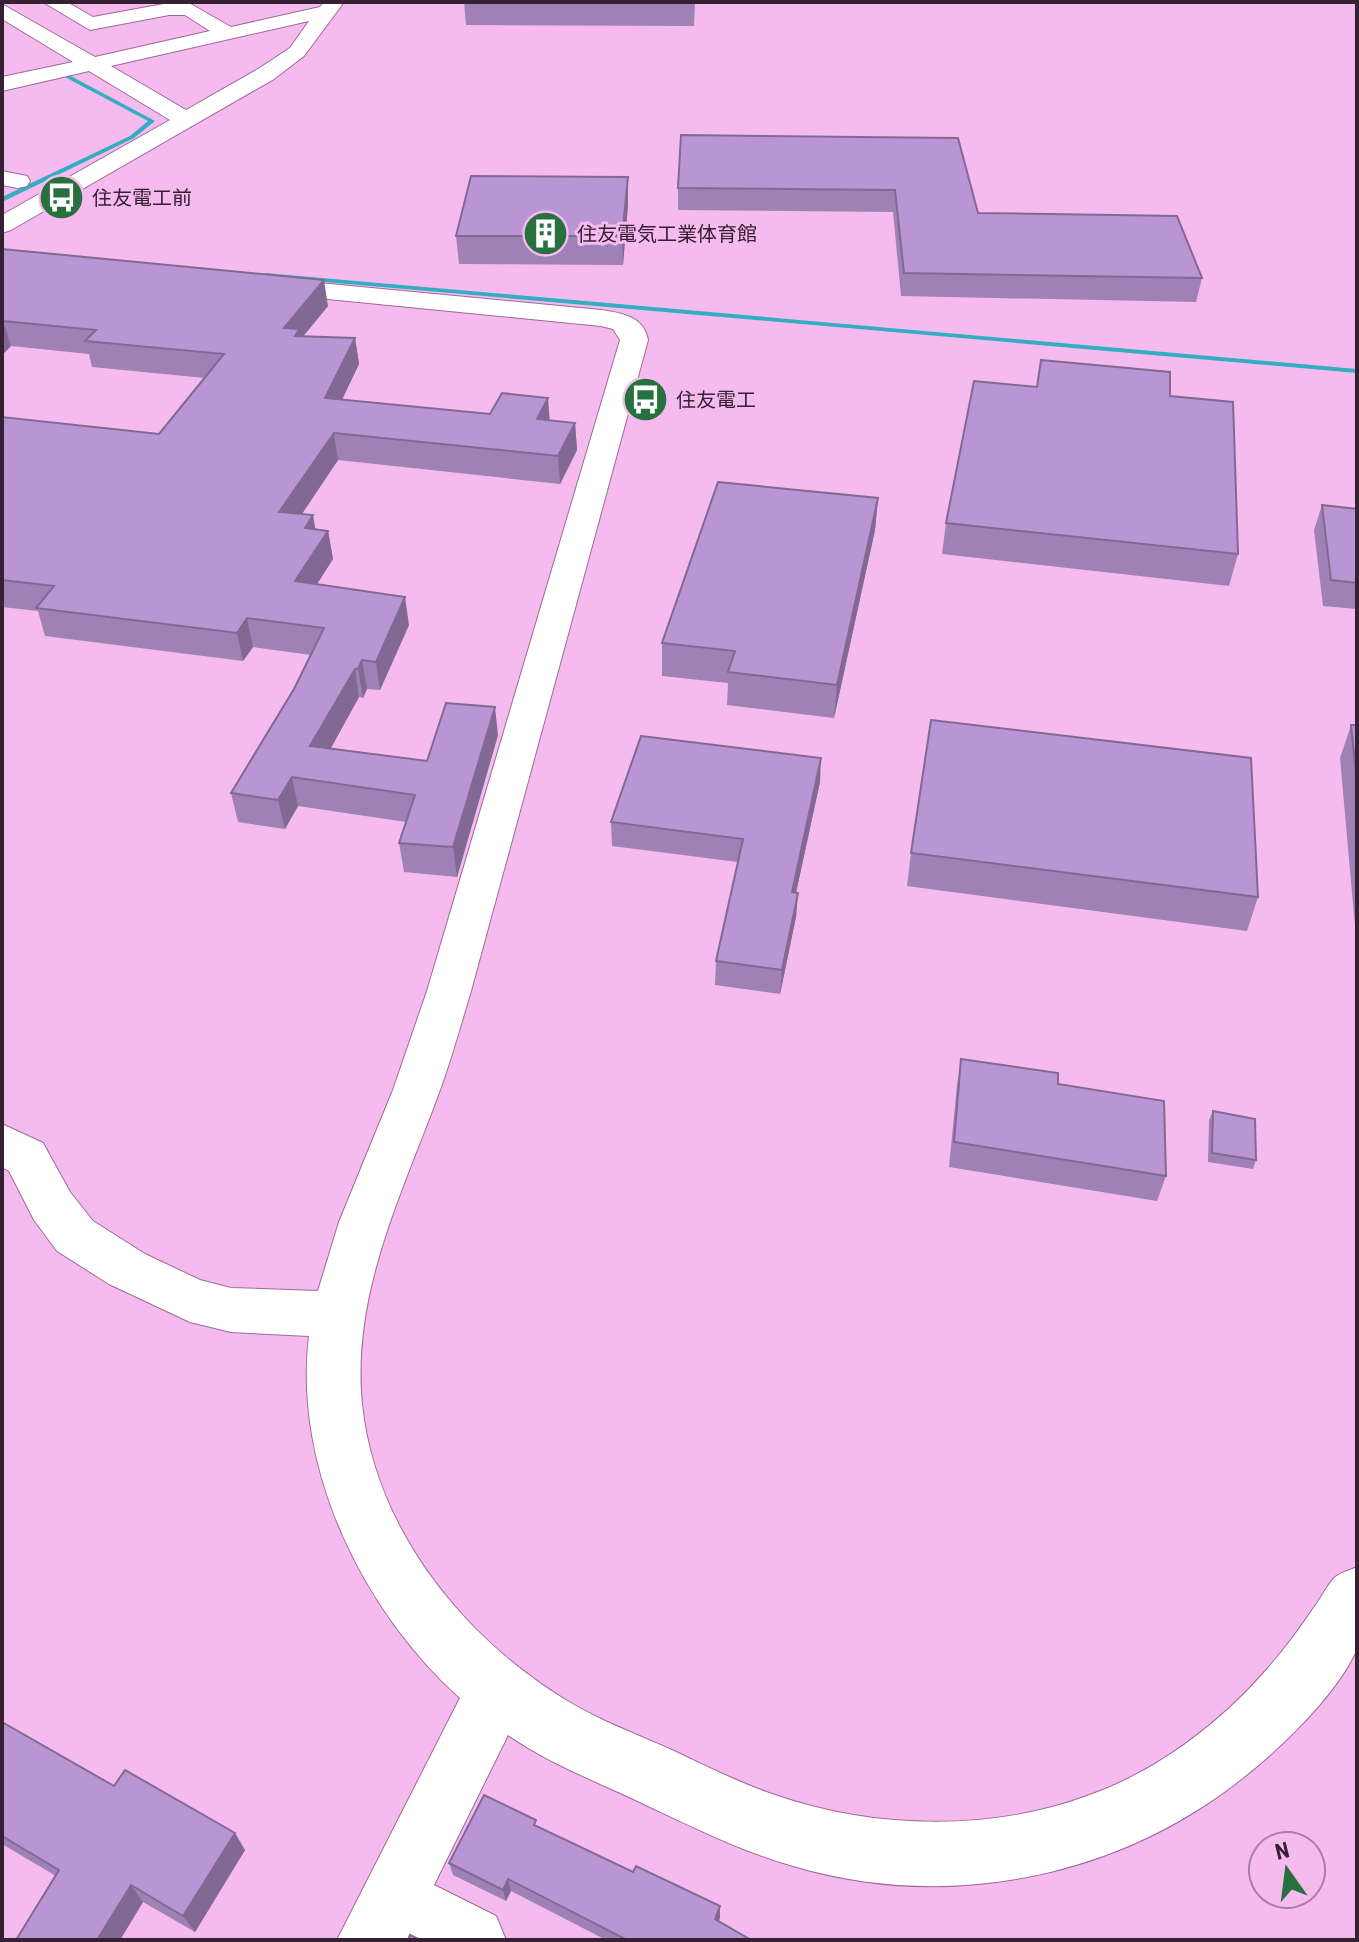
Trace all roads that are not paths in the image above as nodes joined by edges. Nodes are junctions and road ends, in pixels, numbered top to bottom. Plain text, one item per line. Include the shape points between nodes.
1 (53, 2) edge
2 (331, 6) edge
3 (2, 10) edge
4 (227, 33) junction
5 (90, 63) junction
6 (2, 84) edge
7 (175, 114) junction
8 (69, 160) dead end
9 (44, 171) dead end
10 (7, 183) edge
11 (2, 225) edge
12 (238, 283) edge
13 (2, 1143) edge
14 (338, 1315) junction
15 (1357, 1596) edge
16 (498, 1689) junction
17 (381, 1920) edge
18 (472, 1940) edge

1 - 4 street via 90,24 189,9
2 - 4 street
2 - 7 street via 297,52 266,74
3 - 5 street
4 - 5 street
5 - 6 street
5 - 7 street
7 - 8 street via 142,116 143,122 130,132
7 - 11 street via 134,150
9 - 10 street
12 - 14 street via 601,318 622,322 633,333 431,1049 347,1271
13 - 14 street via 26,1157 75,1236 127,1269 190,1300 231,1310
14 - 16 street via 334,1398 348,1474 370,1532 424,1615
15 - 16 street via 1286,1695 1206,1766 1159,1798 1100,1825 1049,1841 992,1850 930,1854 805,1837 728,1809 605,1752 541,1721
16 - 17 street
17 - 18 street

